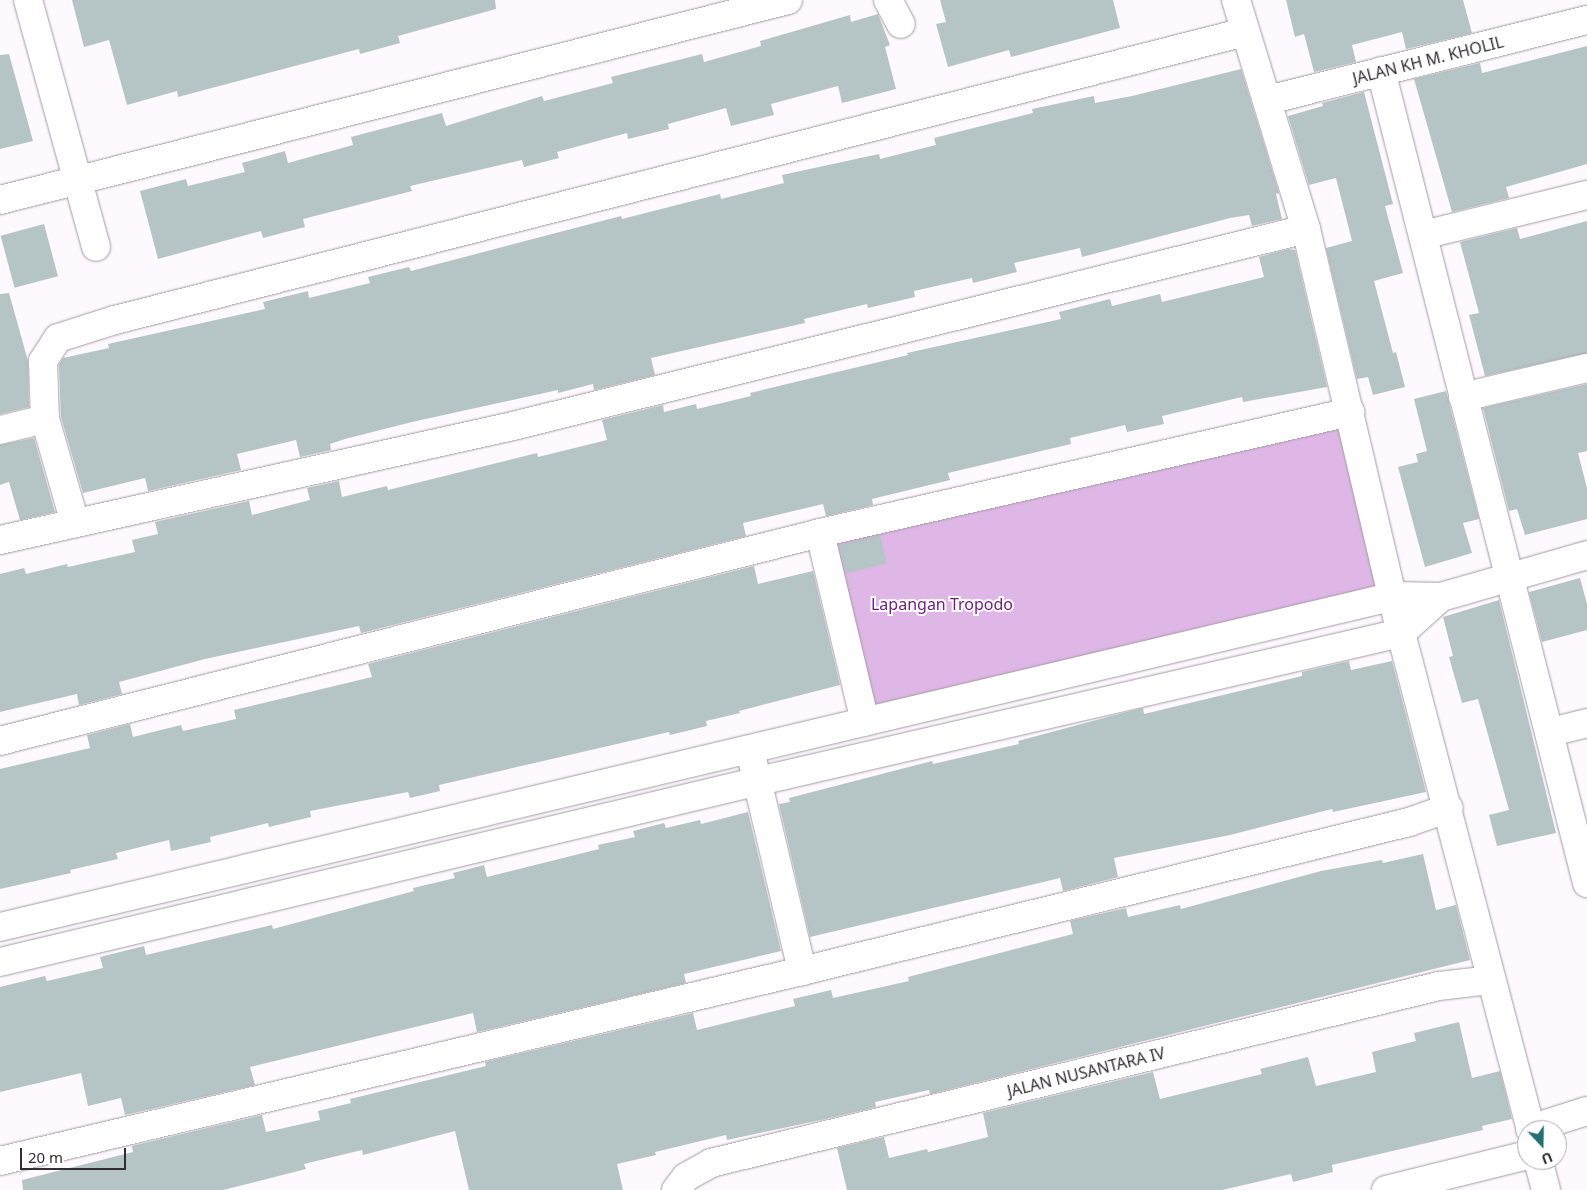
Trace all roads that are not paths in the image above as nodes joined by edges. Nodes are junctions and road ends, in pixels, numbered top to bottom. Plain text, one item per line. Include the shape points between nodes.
1 (28, 0) edge
2 (788, 0) edge
3 (888, 0) edge
4 (1236, 0) edge
5 (1587, 20) edge
6 (901, 24) dead end
7 (1244, 32) junction
8 (1381, 71) junction
9 (1268, 100) junction
10 (77, 181) junction
11 (1587, 195) edge
12 (0, 200) edge
13 (1306, 229) junction
14 (1424, 235) junction
15 (96, 247) dead end
16 (1587, 368) edge
17 (1463, 397) junction
18 (1350, 412) junction
19 (45, 419) junction
20 (0, 430) edge
21 (75, 523) junction
22 (820, 533) junction
23 (0, 540) edge
24 (1587, 555) edge
25 (1510, 578) junction
26 (1395, 596) junction
27 (1441, 597) junction
28 (1401, 633) junction
29 (865, 722) junction
30 (1587, 723) edge
31 (1550, 732) junction
32 (0, 741) edge
33 (749, 749) junction
34 (759, 781) junction
35 (1449, 808) junction
36 (1587, 883) edge
37 (0, 926) edge
38 (0, 962) edge
39 (802, 971) junction
40 (1491, 980) junction
41 (1587, 1110) edge
42 (1528, 1120) edge
43 (1557, 1120) edge
44 (1517, 1157) edge
45 (0, 1161) edge
46 (1541, 1170) edge
47 (681, 1184) edge
48 (1386, 1190) edge
49 (1546, 1190) edge

1 - 10 street
2 - 10 street
3 - 6 street
4 - 7 street
5 - 8 street, JALAN KH M. KHOLIL
7 - 9 street
7 - 19 street via 76,331 58,338 43,361
8 - 9 street, JALAN KH M. KHOLIL
8 - 14 street
9 - 13 street
10 - 12 street
10 - 15 street
11 - 14 street
13 - 18 street
13 - 21 street via 514,426
14 - 17 street
16 - 17 street
17 - 25 street
18 - 22 street
18 - 26 street
19 - 20 street
19 - 21 street
21 - 23 street
22 - 29 street
22 - 32 street
24 - 25 street
25 - 27 street
25 - 31 street
26 - 27 street
26 - 28 street
26 - 29 street
27 - 28 street
28 - 34 street
28 - 35 street
29 - 33 street
30 - 31 street
31 - 36 street
33 - 34 street
33 - 37 street
34 - 38 street
34 - 39 street
35 - 39 street via 1409,822
35 - 40 street
39 - 45 street
40 - 42 street
40 - 47 street, JALAN NUSANTARA IV via 1439,986 711,1163
41 - 43 street
44 - 48 street
46 - 49 street

